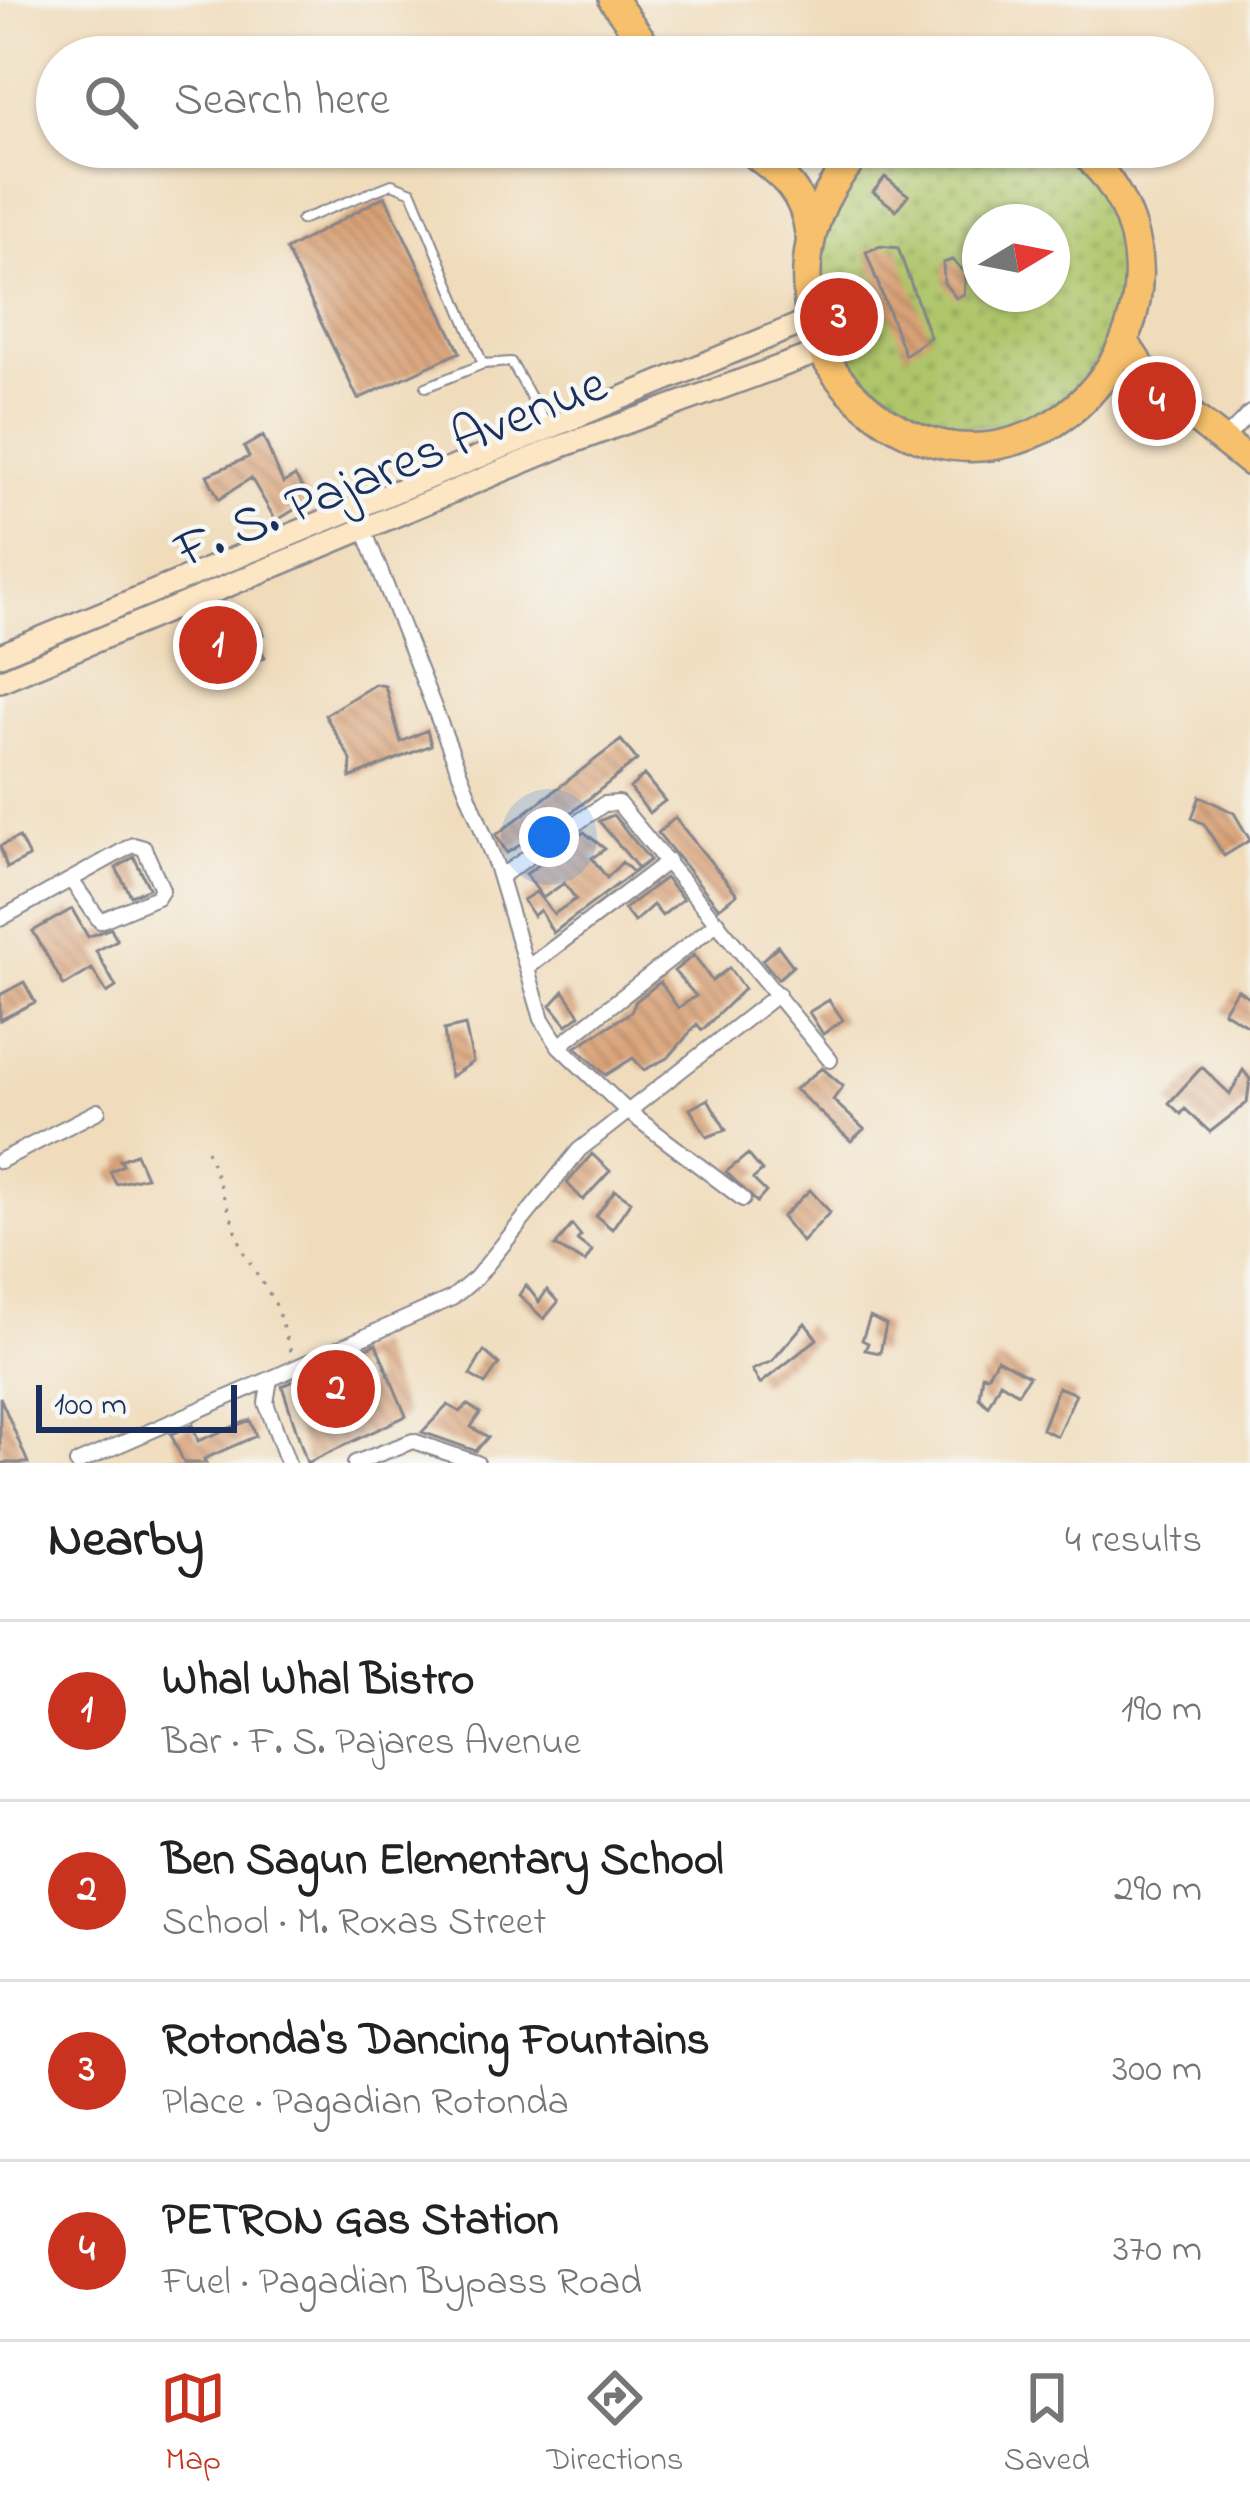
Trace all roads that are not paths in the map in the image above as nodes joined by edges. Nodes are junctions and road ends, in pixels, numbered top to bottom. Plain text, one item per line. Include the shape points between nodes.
1 (613, 0) edge
2 (639, 36) edge
3 (773, 168) edge
4 (845, 168) edge
5 (1096, 168) edge
6 (783, 176) junction
7 (838, 176) junction
8 (301, 220) dead end
9 (809, 238) junction
10 (810, 320) junction
11 (1126, 344) junction
12 (822, 351) junction
13 (484, 364) junction
14 (1101, 385) junction
15 (1153, 385) junction
16 (426, 387) dead end
17 (1250, 413) edge
18 (548, 427) junction
19 (1224, 440) junction
20 (557, 448) junction
21 (1250, 462) edge
22 (354, 506) junction
23 (364, 530) junction
24 (217, 563) junction
25 (227, 586) junction
26 (0, 655) edge
27 (0, 681) edge
28 (668, 861) junction
29 (500, 877) junction
30 (71, 880) junction
31 (0, 919) edge
32 (718, 922) junction
33 (527, 968) junction
34 (778, 994) junction
35 (559, 1046) junction
36 (830, 1060) dead end
37 (626, 1110) junction
38 (98, 1111) dead end
39 (0, 1161) edge
40 (743, 1199) dead end
41 (269, 1379) junction
42 (77, 1463) edge
43 (288, 1463) edge
44 (355, 1463) edge
45 (477, 1463) edge

1 - 2 highway
3 - 6 highway
4 - 7 highway
5 - 11 highway via 1118,194 1134,235 1140,279
6 - 7 highway
6 - 9 highway via 801,199
7 - 9 highway
8 - 13 lane via 405,185
9 - 10 highway
10 - 12 highway
10 - 18 main road, F. S. Pajares Avenue
11 - 14 highway
11 - 15 highway
12 - 14 highway via 857,400 937,442 998,444 1027,436
12 - 20 main road, F. S. Pajares Avenue
13 - 16 lane
13 - 18 lane via 511,362
14 - 15 highway
15 - 19 highway
17 - 19 street
18 - 20 lane
18 - 22 main road, F. S. Pajares Avenue
19 - 21 highway
20 - 23 main road, F. S. Pajares Avenue
22 - 23 street
22 - 24 main road, F. S. Pajares Avenue
23 - 25 main road, F. S. Pajares Avenue
23 - 29 street
24 - 25 main road
24 - 26 main road, F. S. Pajares Avenue
25 - 27 main road, F. S. Pajares Avenue
28 - 29 street via 610,801
28 - 32 street
28 - 33 street
29 - 33 street
30 - 30 street via 100,921 162,889 144,848 133,844
30 - 31 street
32 - 34 street
32 - 35 street
33 - 35 street
34 - 36 street
34 - 37 street
35 - 37 street
37 - 40 street
37 - 41 street via 552,1178 452,1298
38 - 39 street
41 - 42 street
41 - 43 street via 266,1403
44 - 45 street via 413,1441

